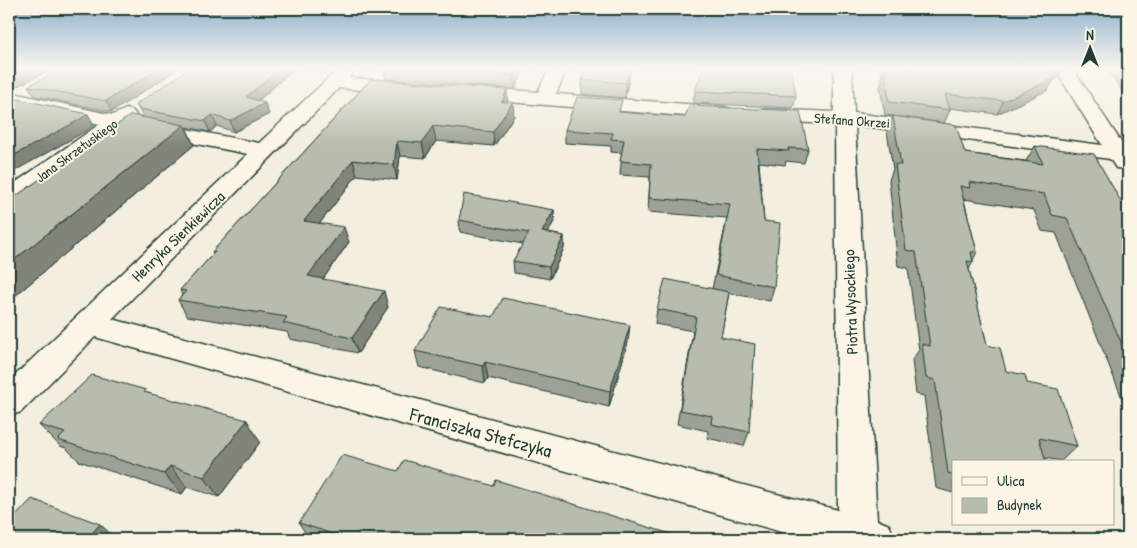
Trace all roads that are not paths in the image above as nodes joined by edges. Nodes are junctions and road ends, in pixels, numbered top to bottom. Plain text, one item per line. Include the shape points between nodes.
1 (322, 95) edge
2 (488, 95) edge
3 (546, 95) edge
4 (844, 95) edge
5 (1081, 95) edge
6 (9, 98) edge
7 (544, 99) junction
8 (146, 101) edge
9 (844, 118) junction
10 (116, 122) junction
11 (266, 151) junction
12 (1125, 160) edge
13 (9, 198) edge
14 (88, 324) junction
15 (9, 402) edge
16 (866, 537) edge

1 - 11 street, Henryka Sienkiewicza
2 - 7 street, Stefana Okrzei
3 - 7 street
4 - 9 street, Piotra Wysockiego
5 - 12 street
6 - 10 street
7 - 9 street, Stefana Okrzei via 690,111
8 - 10 street, Jana Skrzetuskiego
9 - 12 street, Stefana Okrzei
9 - 16 street, Piotra Wysockiego
10 - 11 street
10 - 13 street, Jana Skrzetuskiego
11 - 14 street, Henryka Sienkiewicza
14 - 15 street, Henryka Sienkiewicza
14 - 16 street, Franciszka Stefczyka

